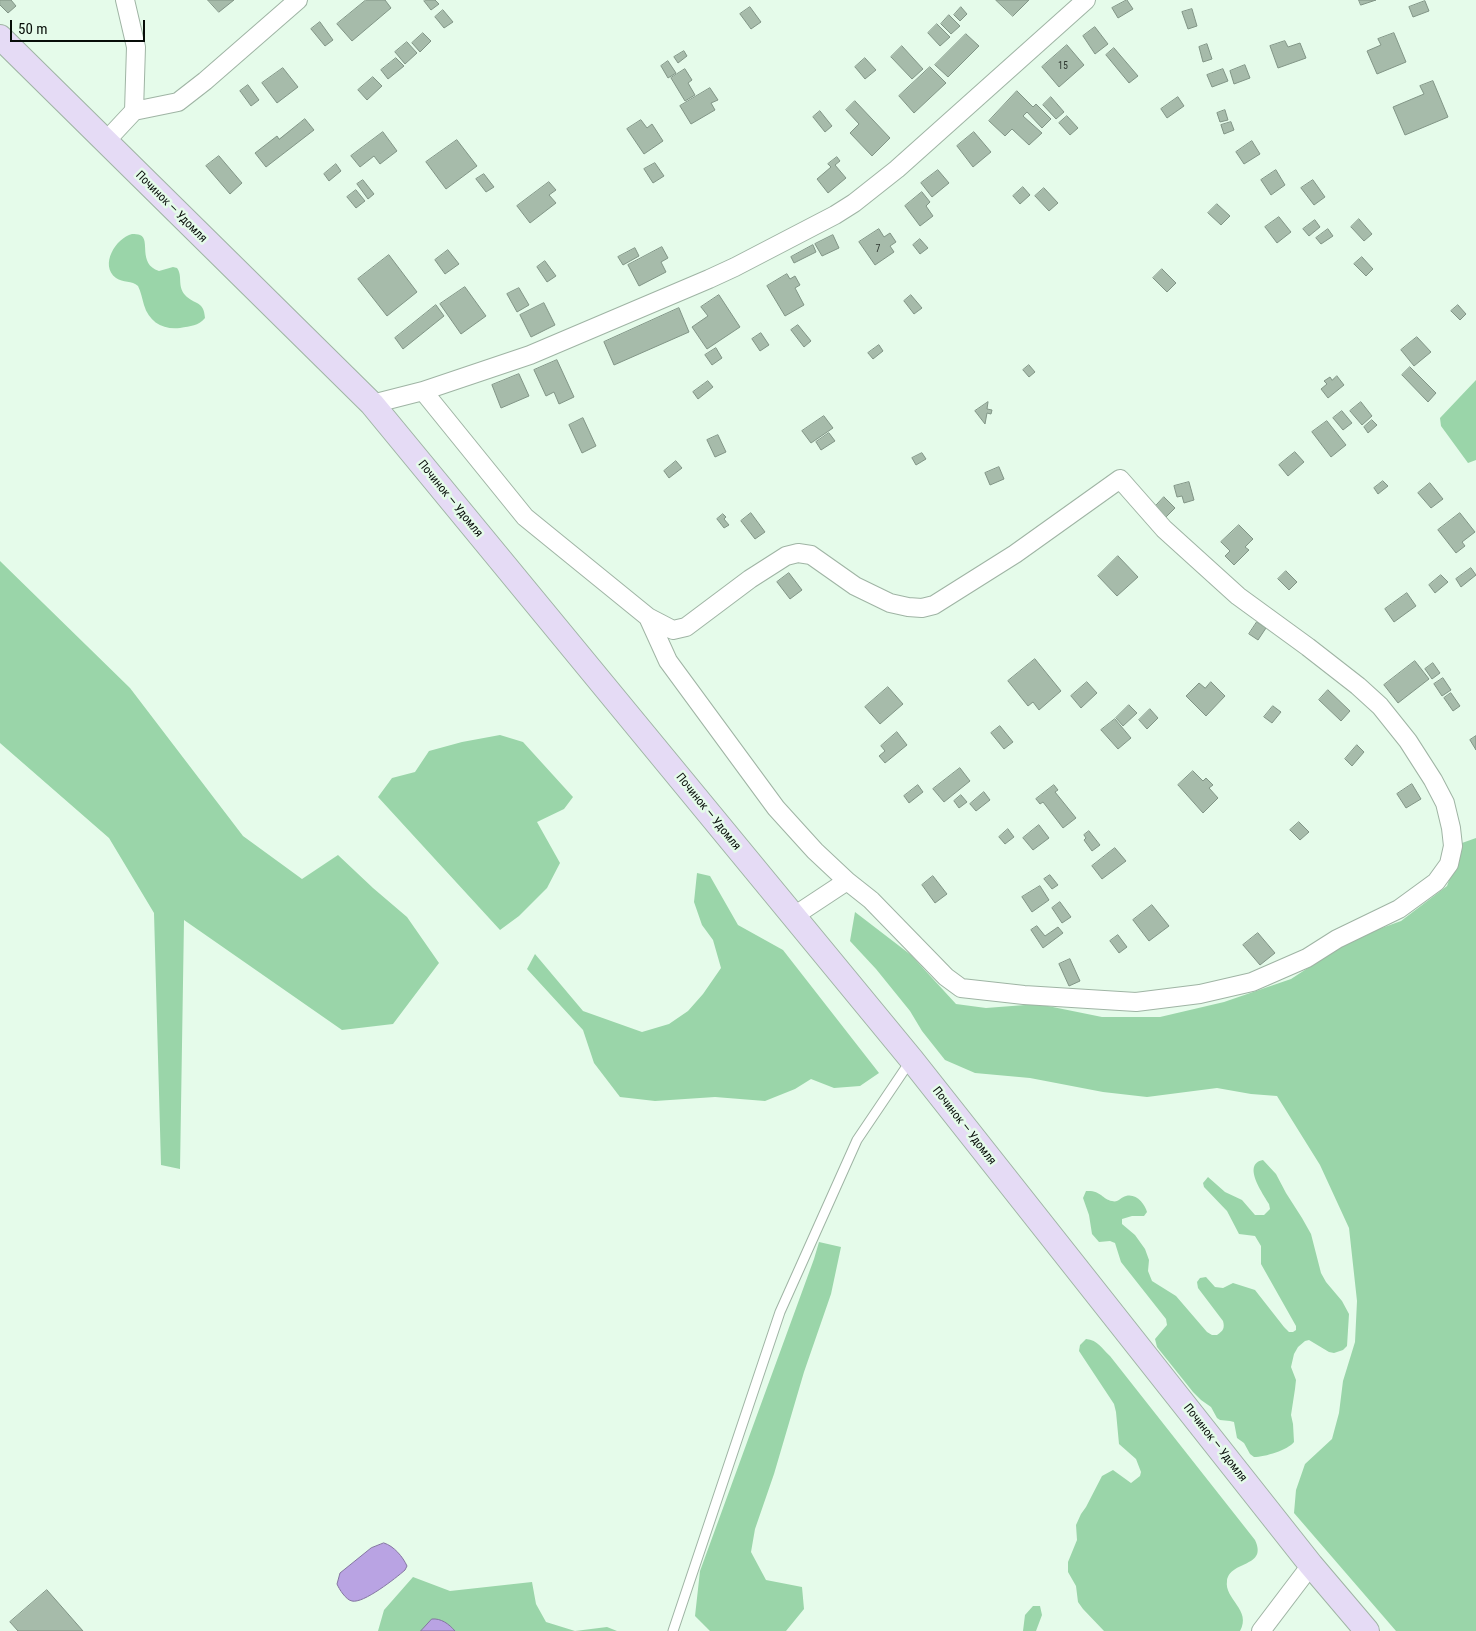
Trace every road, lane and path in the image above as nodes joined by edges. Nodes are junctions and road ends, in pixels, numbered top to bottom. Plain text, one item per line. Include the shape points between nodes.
1 (125, 0) edge
2 (298, 0) edge
3 (1086, 0) edge
4 (0, 37) edge
5 (134, 111) junction
6 (105, 142) junction
7 (423, 391) junction
8 (372, 404) junction
9 (648, 617) junction
10 (847, 881) junction
11 (794, 916) junction
12 (912, 1060) junction
13 (1311, 1564) junction
14 (673, 1631) edge
15 (1261, 1631) edge
16 (1367, 1631) edge

1 - 5 street via 136,47
2 - 5 street via 178,102
3 - 7 street via 854,204 700,283 530,355
4 - 6 main road, Починок — Удомля
5 - 6 street
6 - 8 main road, Починок — Удомля
7 - 8 street
7 - 9 street via 525,517
8 - 11 main road, Починок — Удомля
9 - 10 street via 668,661 776,808 815,852
9 - 10 street via 673,630 686,627 771,565 798,553 811,555 855,586 890,603 908,608 934,605 1015,554 1120,479 1164,528 1238,596 1316,652 1380,706 1408,741 1445,803 1453,846 1449,864 1436,882 1399,908 1307,958 1252,982 1200,994 1136,1002 1024,996 961,988 946,977 871,900
10 - 11 street
11 - 12 main road, Починок — Удомля
12 - 13 main road, Починок — Удомля
12 - 14 lane via 857,1140 780,1312
13 - 15 street
13 - 16 main road, Починок — Удомля

